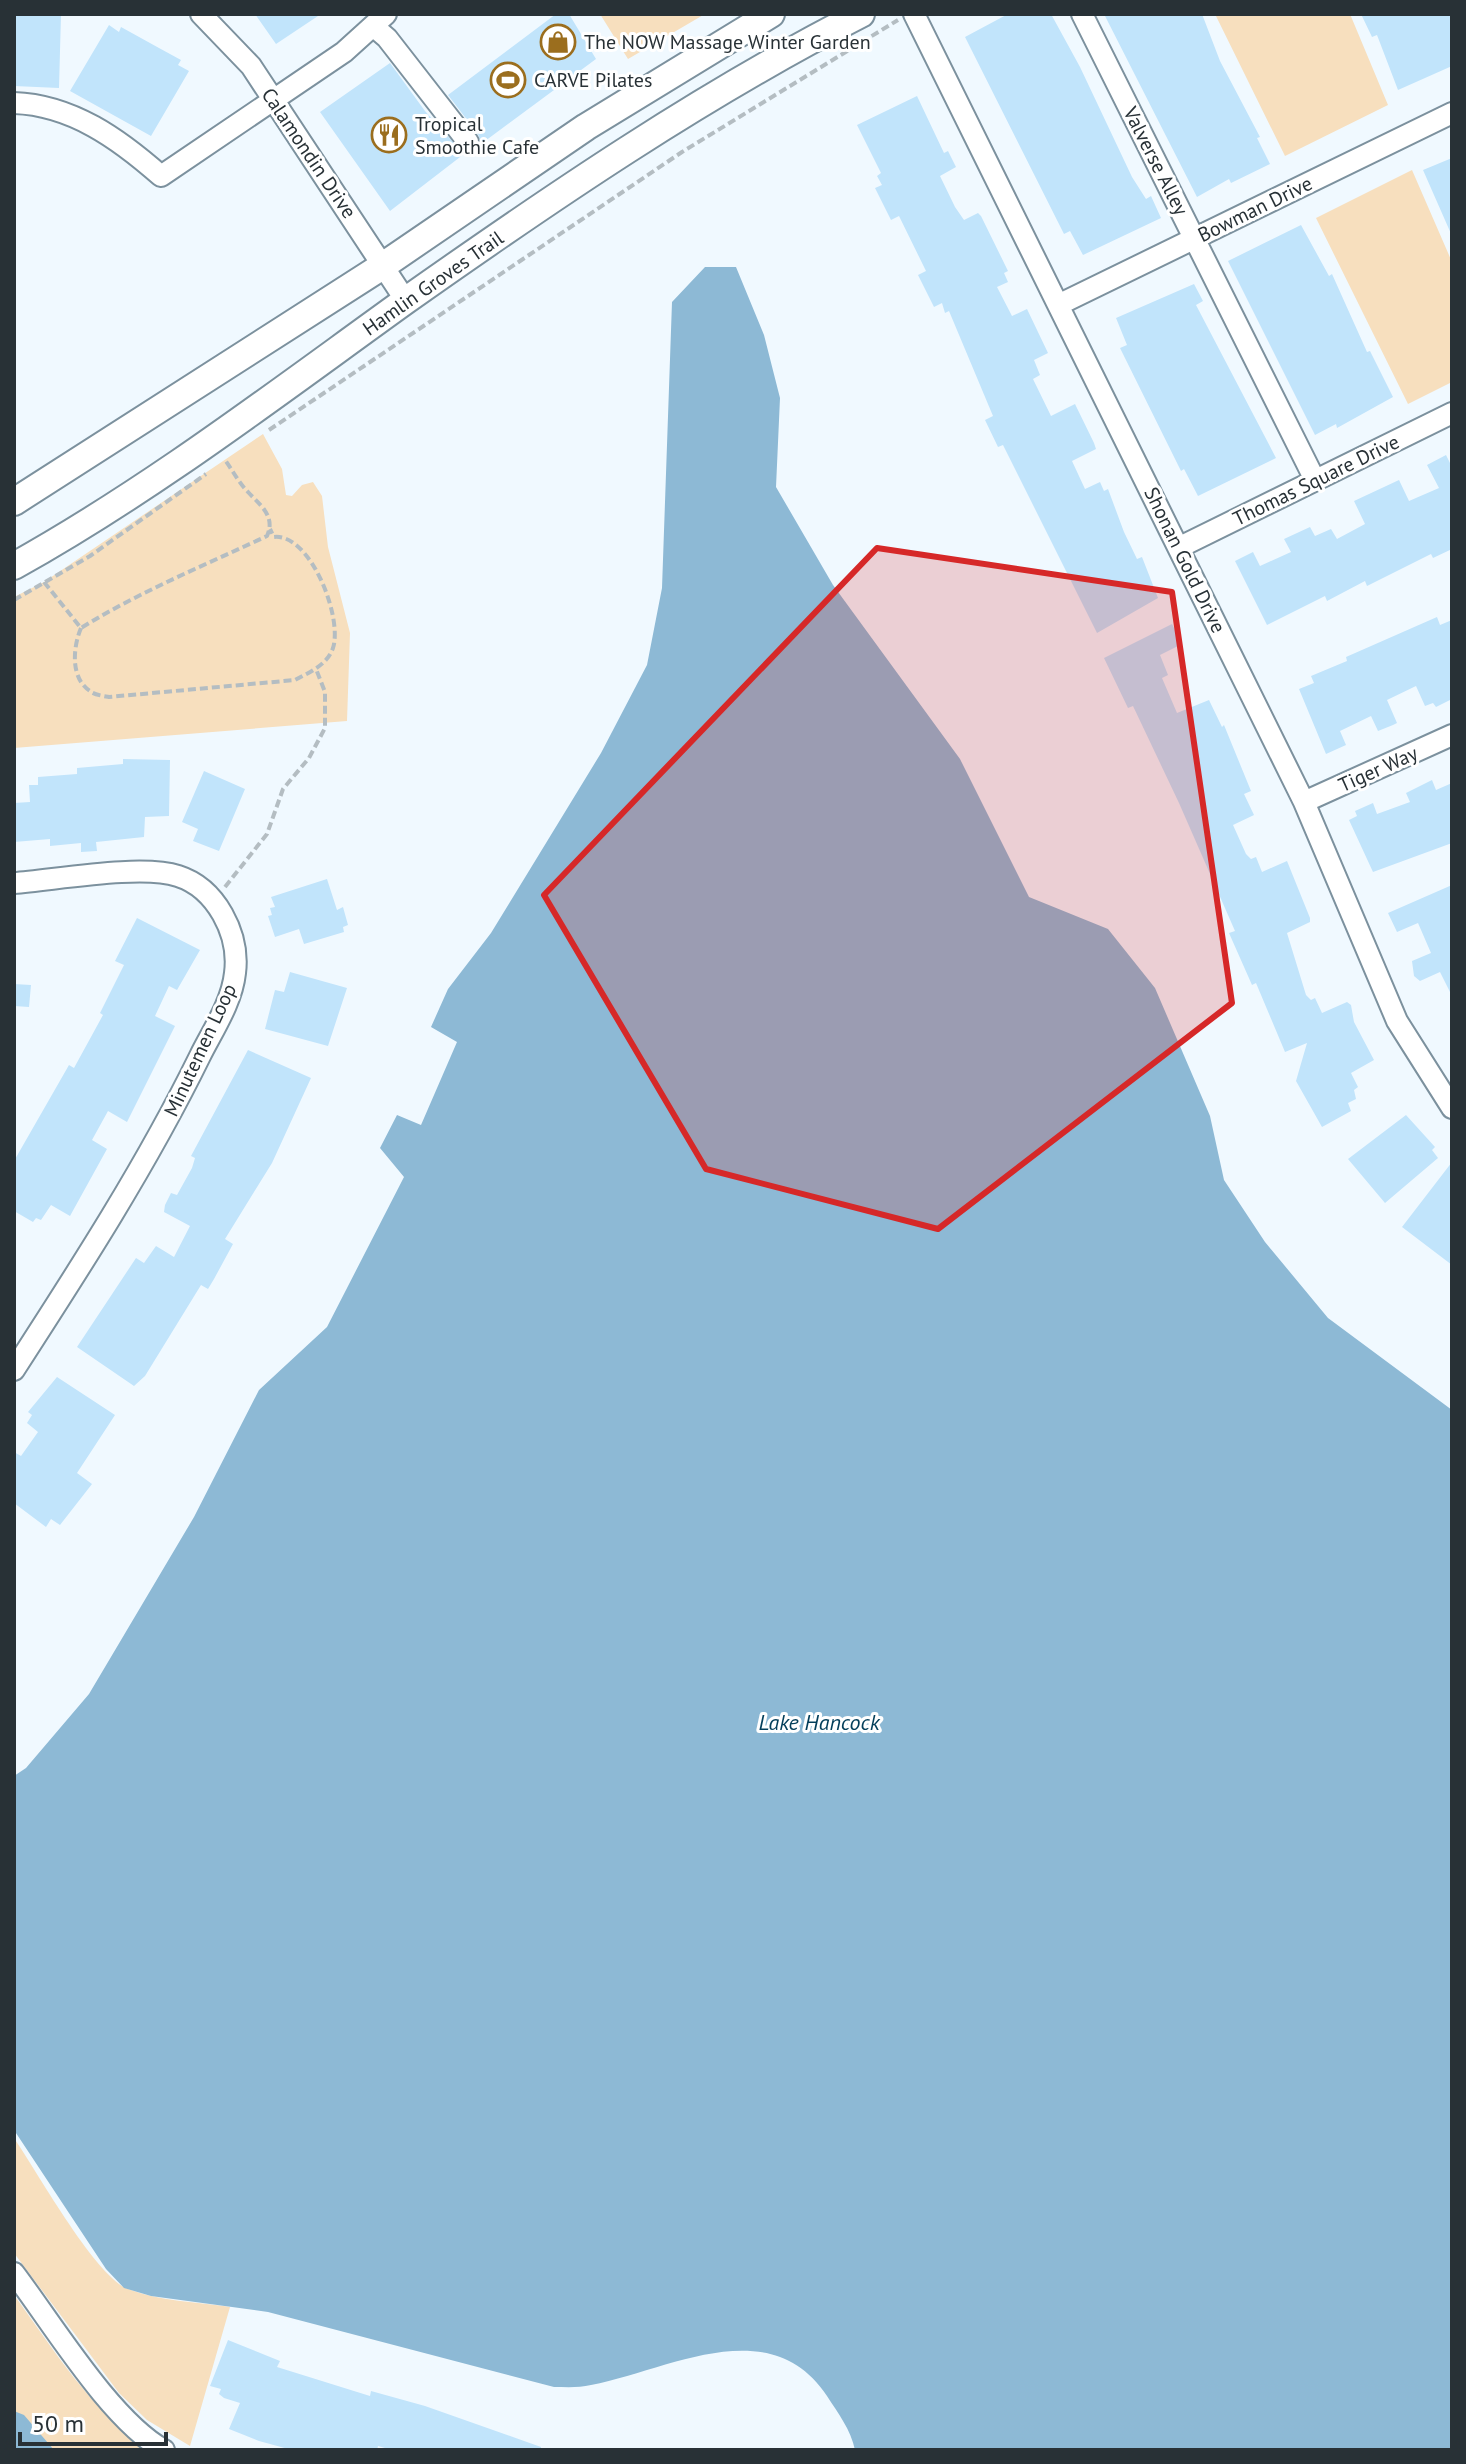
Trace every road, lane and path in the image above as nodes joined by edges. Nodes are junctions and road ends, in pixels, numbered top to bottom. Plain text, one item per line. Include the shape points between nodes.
1 (201, 14) edge
2 (771, 14) edge
3 (861, 14) edge
4 (1082, 14) edge
5 (905, 18) edge
6 (380, 20) edge
7 (273, 100) junction
8 (14, 103) edge
9 (1452, 113) edge
10 (468, 142) dead end
11 (1195, 239) junction
12 (384, 265) junction
13 (406, 301) junction
14 (1058, 305) junction
15 (1452, 413) edge
16 (263, 434) dead end
17 (238, 452) dead end
18 (225, 460) junction
19 (1315, 480) junction
20 (14, 502) edge
21 (270, 529) junction
22 (1180, 547) junction
23 (14, 566) edge
24 (44, 582) junction
25 (14, 600) edge
26 (81, 628) junction
27 (316, 669) junction
28 (1452, 735) edge
29 (1304, 802) junction
30 (14, 883) edge
31 (225, 887) dead end
32 (1452, 1108) edge
33 (14, 1370) edge
34 (14, 2273) edge
35 (164, 2450) edge

1 - 7 street, Calamondin Drive via 251,66
2 - 12 main road, Hamlin Groves Trail via 586,127
3 - 13 main road, Hamlin Groves Trail via 678,119
4 - 11 street, Valverse Alley
5 - 14 street, Shonan Gold Drive
5 - 16 path via 682,152
6 - 7 street via 344,52
6 - 10 street via 387,38
7 - 8 street via 161,176 125,144 89,123 53,109
7 - 12 street, Calamondin Drive
9 - 11 street, Bowman Drive
11 - 14 street, Bowman Drive
11 - 19 street, Valverse Alley
12 - 13 street, Calamondin Drive
12 - 20 main road, Hamlin Groves Trail
13 - 23 main road, Hamlin Groves Trail via 130,497
14 - 22 street, Shonan Gold Drive
15 - 19 street, Thomas Square Drive
17 - 18 path
18 - 21 path via 266,509
18 - 24 path via 90,556
19 - 22 street, Thomas Square Drive
21 - 26 path via 267,536 161,582
21 - 27 path via 274,537 283,536 300,550 331,598 333,649
22 - 29 street, Shonan Gold Drive
24 - 25 path
24 - 26 path
26 - 27 path via 74,644 80,677 89,691 109,697 259,685 295,680
27 - 31 path via 325,692 325,728 283,789 267,834
28 - 29 street, Tiger Way
29 - 32 street, Shonan Gold Drive via 1397,1021
30 - 33 street, Minutemen Loop via 147,873 177,876 200,887 215,903 235,946 236,969 232,990 177,1103 96,1244
34 - 35 street via 133,2427

